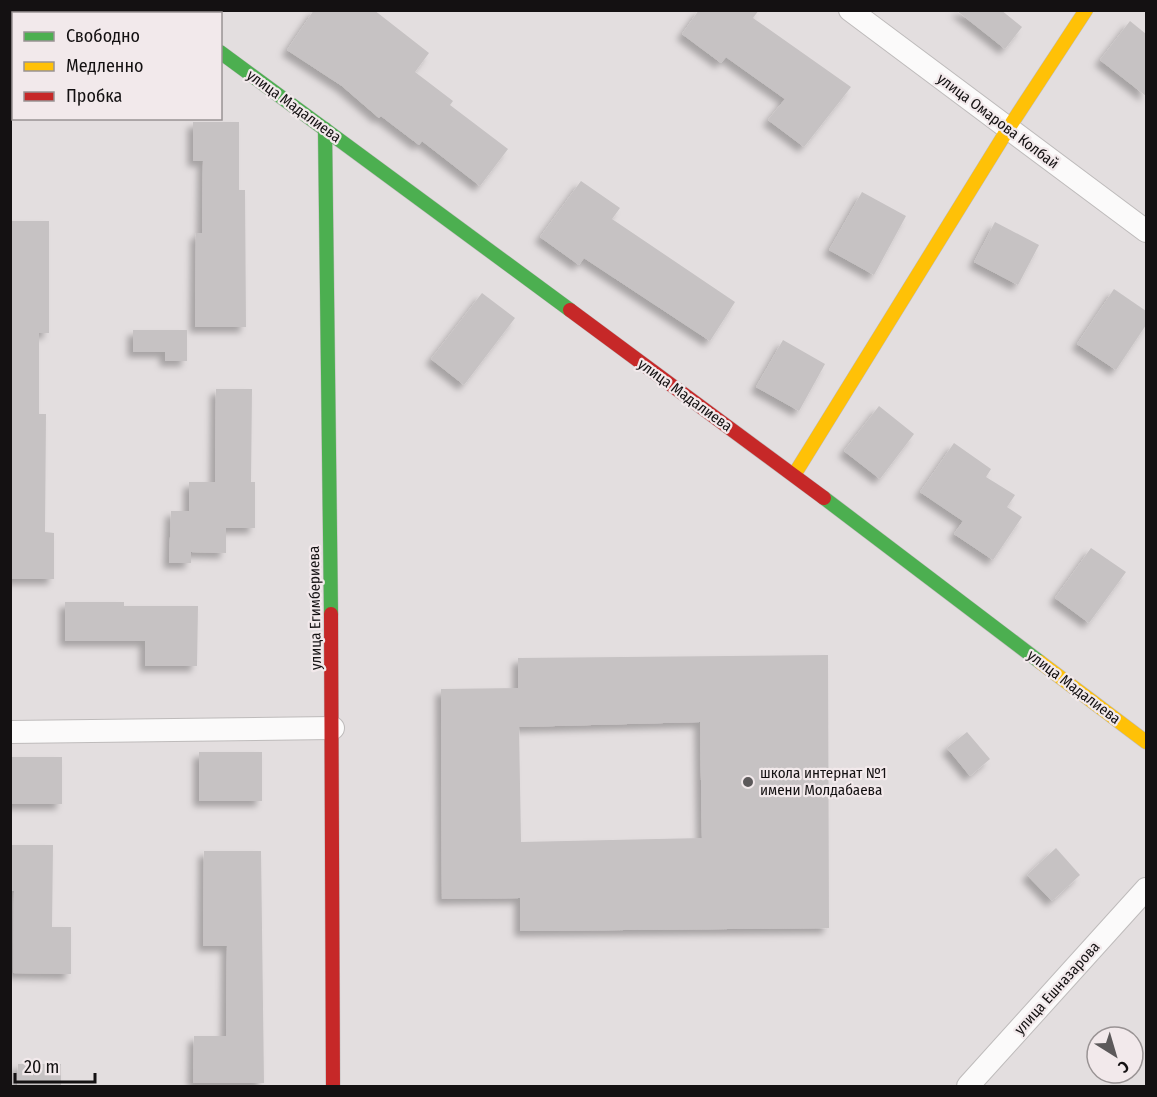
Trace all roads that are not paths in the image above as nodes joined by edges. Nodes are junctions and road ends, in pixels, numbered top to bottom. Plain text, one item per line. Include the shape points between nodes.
1 (850, 10) edge
2 (1086, 10) edge
3 (222, 53) edge
4 (325, 129) junction
5 (1008, 129) junction
6 (1146, 231) edge
7 (794, 476) junction
8 (333, 728) junction
9 (10, 732) edge
10 (1146, 742) edge
11 (1146, 889) edge
12 (333, 1086) edge
13 (968, 1086) edge

1 - 5 street, улица Омарова Колбай
2 - 5 street
3 - 4 street, улица Мадалиева
4 - 7 street, улица Мадалиева
4 - 8 street, улица Егимбериева
5 - 6 street, улица Омарова Колбай
5 - 7 street
7 - 10 street, улица Мадалиева
8 - 9 street
8 - 12 street, улица Егимбериева
11 - 13 street, улица Ешназарова

